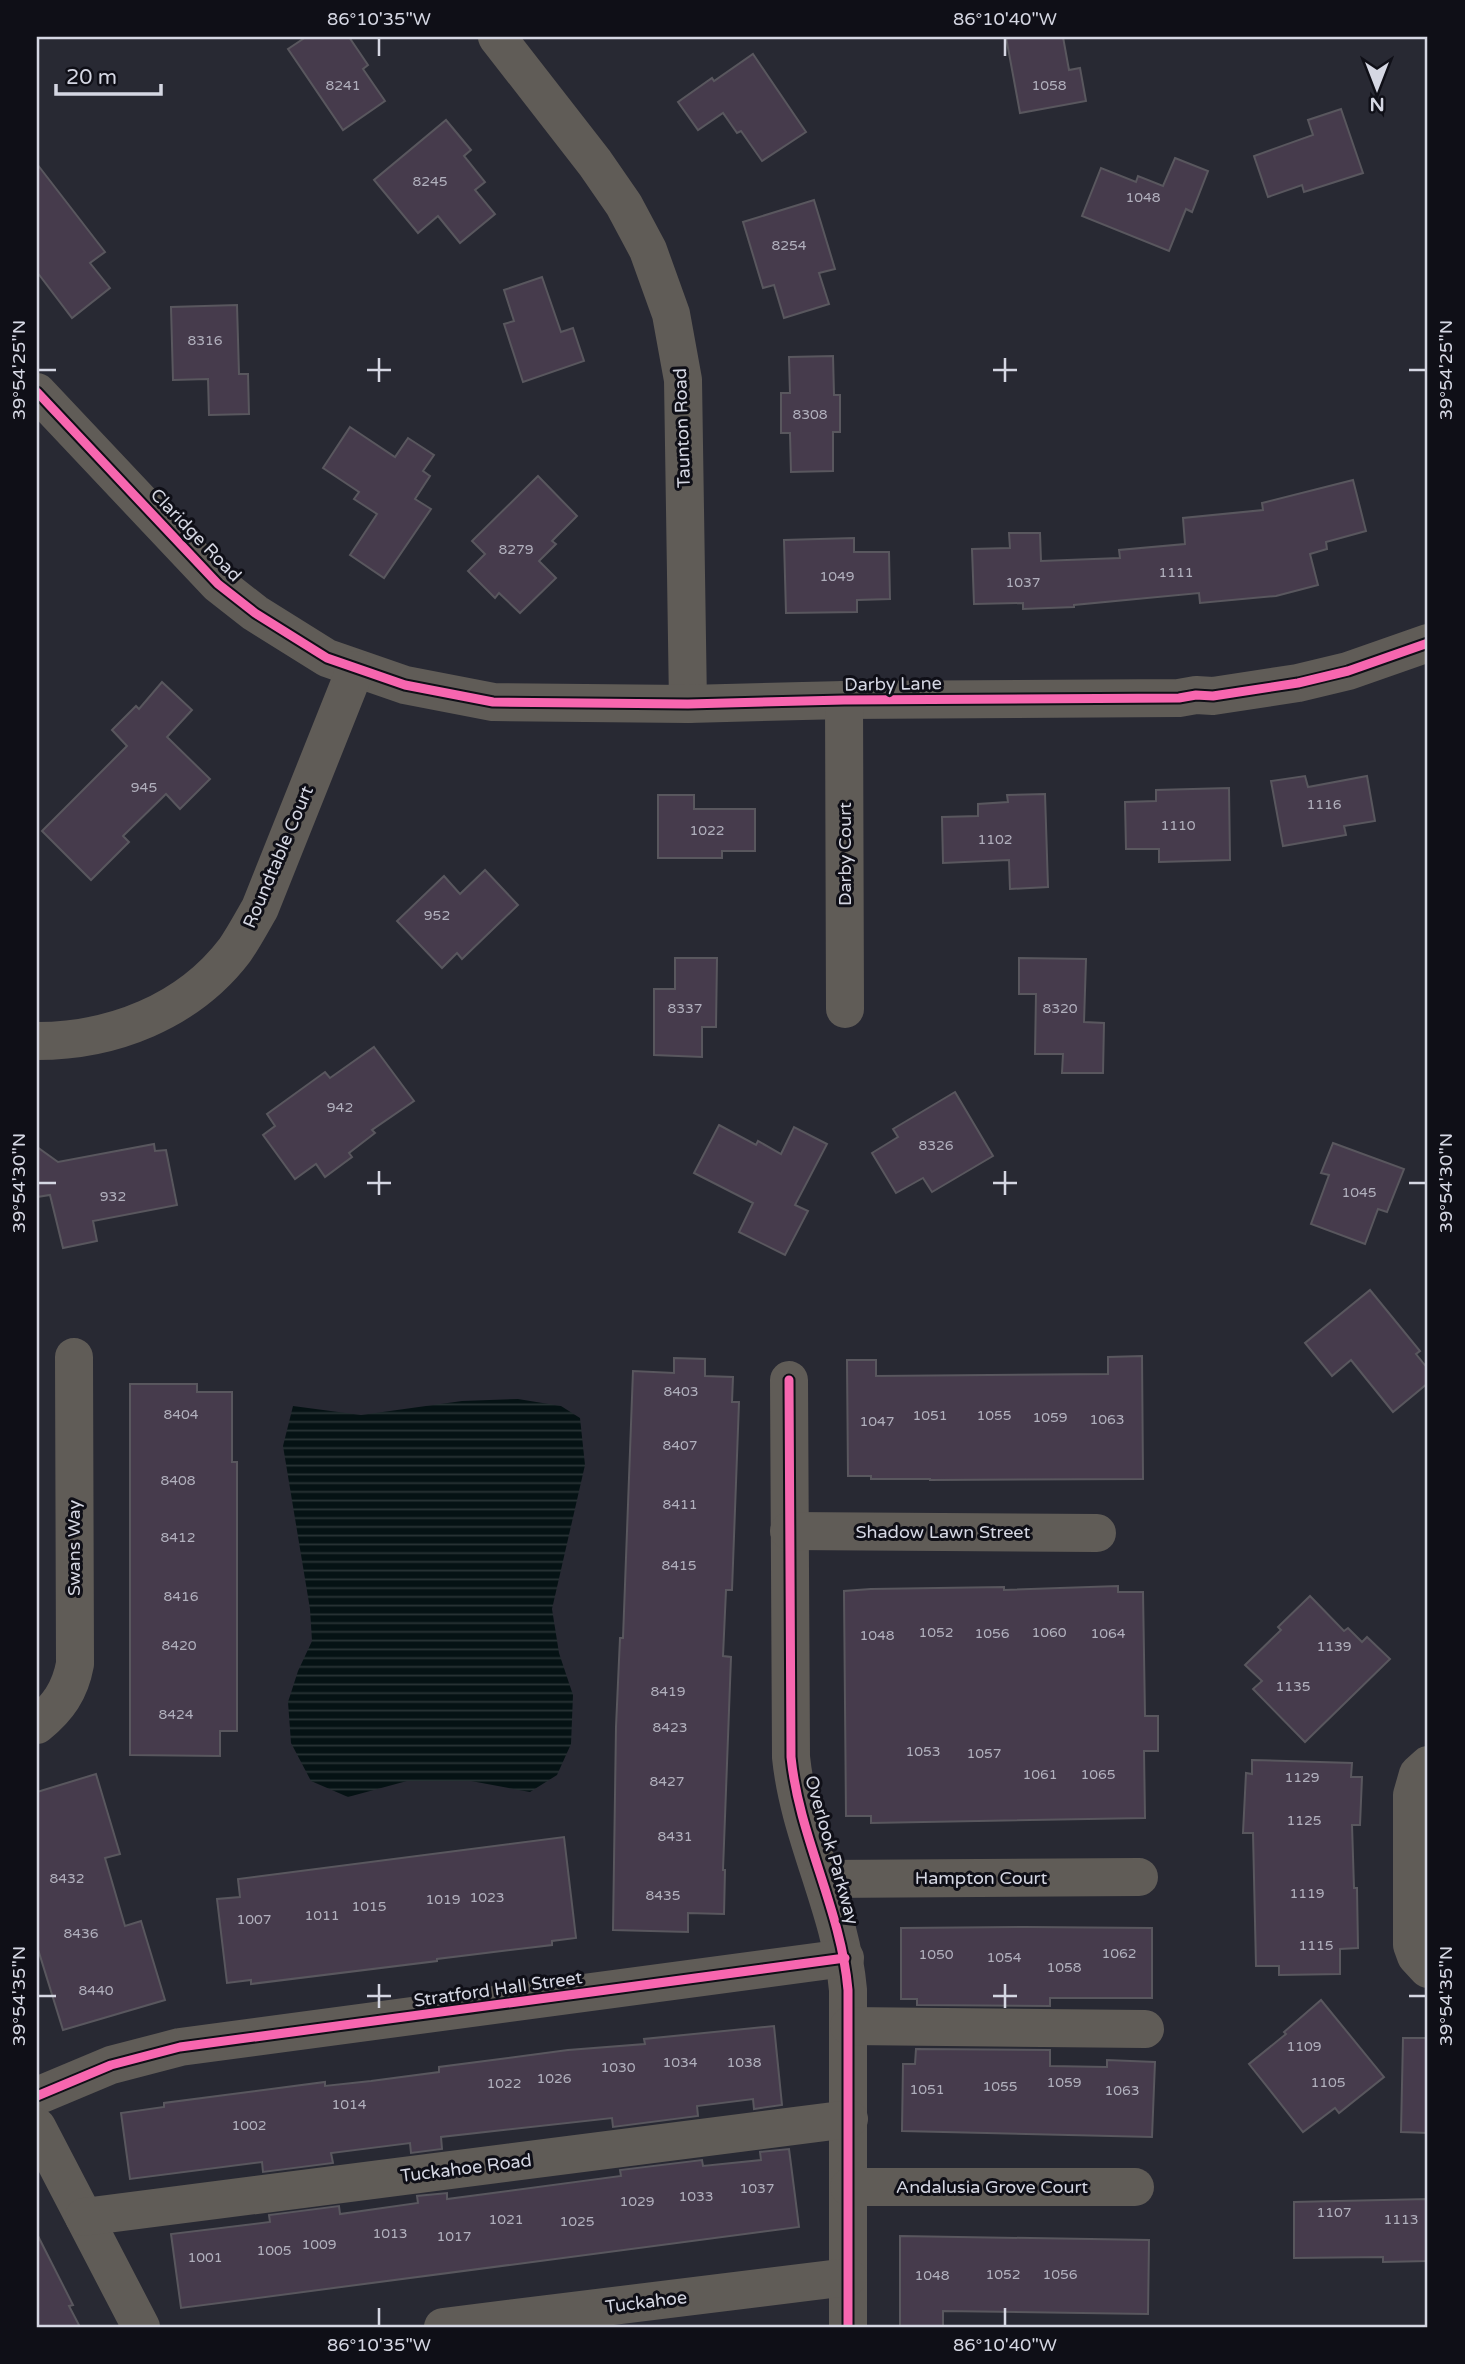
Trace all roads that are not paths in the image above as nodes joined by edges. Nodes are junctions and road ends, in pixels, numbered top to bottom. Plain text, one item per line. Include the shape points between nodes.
1 (497, 37) edge
2 (37, 392) edge
3 (1428, 643) edge
4 (355, 670) junction
5 (844, 700) junction
6 (688, 704) junction
7 (845, 1009) dead end
8 (37, 1041) edge
9 (74, 1357) dead end
10 (789, 1380) dead end
11 (789, 1531) junction
12 (1097, 1533) dead end
13 (37, 1725) edge
14 (1428, 1765) edge
15 (1139, 1877) dead end
16 (823, 1879) junction
17 (845, 1958) junction
18 (1428, 1969) edge
19 (849, 2026) junction
20 (1145, 2029) dead end
21 (37, 2096) edge
22 (849, 2119) junction
23 (37, 2127) edge
24 (1135, 2187) dead end
25 (849, 2188) junction
26 (83, 2217) junction
27 (848, 2277) junction
28 (141, 2327) edge
29 (443, 2327) edge
30 (848, 2327) edge

1 - 6 street, Taunton Road via 624,205 648,250 671,314 683,380
2 - 4 street, Claridge Road via 218,583 271,624 327,659
3 - 5 street, Darby Lane via 1331,676 1213,696
4 - 6 street, Darby Lane via 429,691 493,702
4 - 8 street, Roundtable Court via 260,908 229,957 187,995 144,1021 82,1039
5 - 6 street, Darby Lane
5 - 7 street, Darby Court
9 - 13 street, Swans Way via 75,1664 58,1706
10 - 11 street, Overlook Parkway
11 - 12 street, Shadow Lawn Street
11 - 16 street, Overlook Parkway via 792,1769 798,1805
14 - 18 street via 1418,1774 1412,1795 1412,1945
15 - 16 street, Hampton Court
16 - 17 street, Overlook Parkway
17 - 19 street, Overlook Parkway
17 - 21 street, Stratford Hall Street via 180,2047 111,2064
19 - 20 street
19 - 22 street, Overlook Parkway
22 - 25 street, Overlook Parkway
22 - 26 street, Tuckahoe Road
23 - 26 street
24 - 25 street, Andalusia Grove Court
25 - 27 street, Overlook Parkway
26 - 28 street
27 - 29 street, Tuckahoe
27 - 30 street, Overlook Parkway

